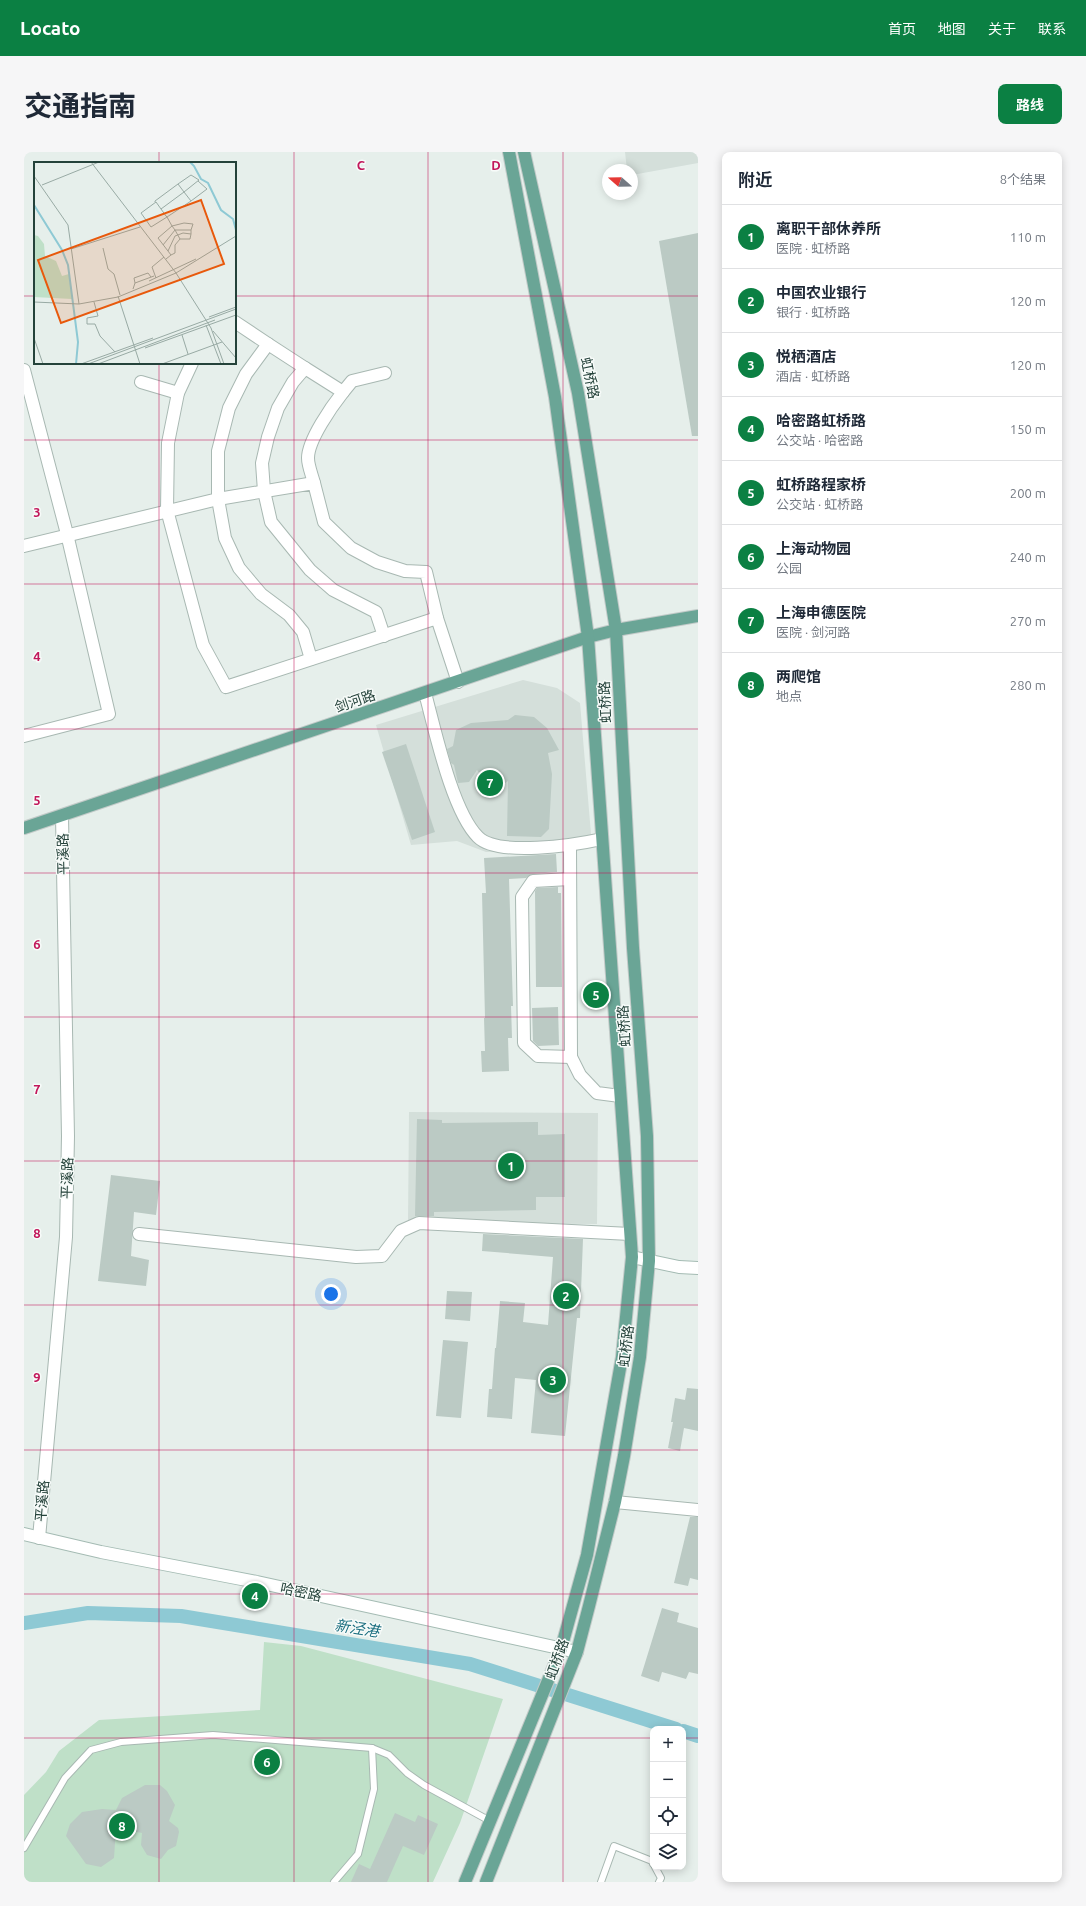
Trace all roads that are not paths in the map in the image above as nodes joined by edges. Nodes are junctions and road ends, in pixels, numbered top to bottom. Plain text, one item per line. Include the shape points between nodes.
1 (509, 152) edge
2 (524, 152) edge
3 (236, 323) edge
4 (268, 344) junction
5 (192, 364) edge
6 (305, 368) junction
7 (24, 370) edge
8 (384, 373) dead end
9 (141, 382) dead end
10 (343, 392) junction
11 (178, 393) junction
12 (314, 483) junction
13 (264, 491) junction
14 (218, 499) junction
15 (167, 510) junction
16 (67, 534) junction
17 (24, 546) edge
18 (698, 616) edge
19 (437, 618) junction
20 (616, 630) junction
21 (384, 636) junction
22 (588, 637) junction
23 (311, 659) junction
24 (458, 682) junction
25 (425, 693) junction
26 (24, 736) edge
27 (62, 816) junction
28 (24, 828) edge
29 (602, 839) junction
30 (570, 846) junction
31 (570, 879) junction
32 (571, 1057) junction
33 (620, 1096) junction
34 (139, 1234) dead end
35 (630, 1234) junction
36 (632, 1257) junction
37 (649, 1261) junction
38 (698, 1268) edge
39 (615, 1502) junction
40 (698, 1510) edge
41 (24, 1534) edge
42 (39, 1538) junction
43 (561, 1648) junction
44 (577, 1652) junction
45 (372, 1748) junction
46 (490, 1821) junction
47 (24, 1848) edge
48 (650, 1860) edge
49 (657, 1870) edge
50 (334, 1882) edge
51 (465, 1882) edge
52 (486, 1882) edge
53 (600, 1882) edge
54 (659, 1882) edge

1 - 22 main road, 虹桥路 via 555,397
2 - 20 main road, 虹桥路 via 578,393
3 - 4 street
4 - 6 street
4 - 14 street via 246,374 229,408 218,451
5 - 11 street
6 - 10 street
6 - 13 street via 293,382 278,408 268,437 262,463
7 - 16 street
8 - 10 street via 352,381
9 - 11 street
10 - 12 street via 316,432 308,458
11 - 15 street via 168,442
12 - 13 street
12 - 19 street via 324,522 351,548 377,562 405,571 426,572
13 - 14 street
13 - 21 street via 271,522 290,547 310,570 333,590 376,612
14 - 15 street
14 - 23 street via 225,538 239,568 261,594 289,615 303,632
15 - 16 street
15 - 23 street via 203,645 226,687
16 - 17 street
16 - 26 street via 109,714
18 - 20 main road, 剑河路
19 - 21 street
19 - 24 street
20 - 22 main road, 剑河路
20 - 37 main road, 虹桥路 via 633,948 647,1136
21 - 23 street
22 - 24 main road, 剑河路
22 - 29 main road, 虹桥路
24 - 25 main road, 剑河路
25 - 27 main road, 剑河路
25 - 30 street via 451,784 464,817 479,838 501,848
27 - 28 main road, 剑河路
27 - 42 street, 平溪路 via 68,1136 66,1237
29 - 30 street
29 - 33 main road, 虹桥路
30 - 31 street
31 - 32 street
31 - 32 street via 533,881 522,897 524,1043 538,1056
32 - 33 street via 580,1075 597,1092
33 - 35 main road, 虹桥路
34 - 35 street via 356,1257 382,1256 400,1231 419,1223
35 - 36 main road, 虹桥路
36 - 37 street
36 - 43 main road, 虹桥路 via 622,1357 587,1555
37 - 38 street
37 - 39 main road, 虹桥路 via 640,1357
39 - 40 street
39 - 44 main road, 虹桥路
41 - 42 street, 哈密路
42 - 43 street, 哈密路
43 - 44 street, 哈密路
43 - 46 main road, 虹桥路
44 - 52 main road, 虹桥路
45 - 46 lane via 389,1755 424,1785
45 - 47 lane via 213,1735 121,1742 91,1750 65,1778
45 - 50 lane via 374,1789 358,1854
46 - 51 main road, 虹桥路
48 - 53 lane via 614,1846
49 - 54 lane via 661,1878

